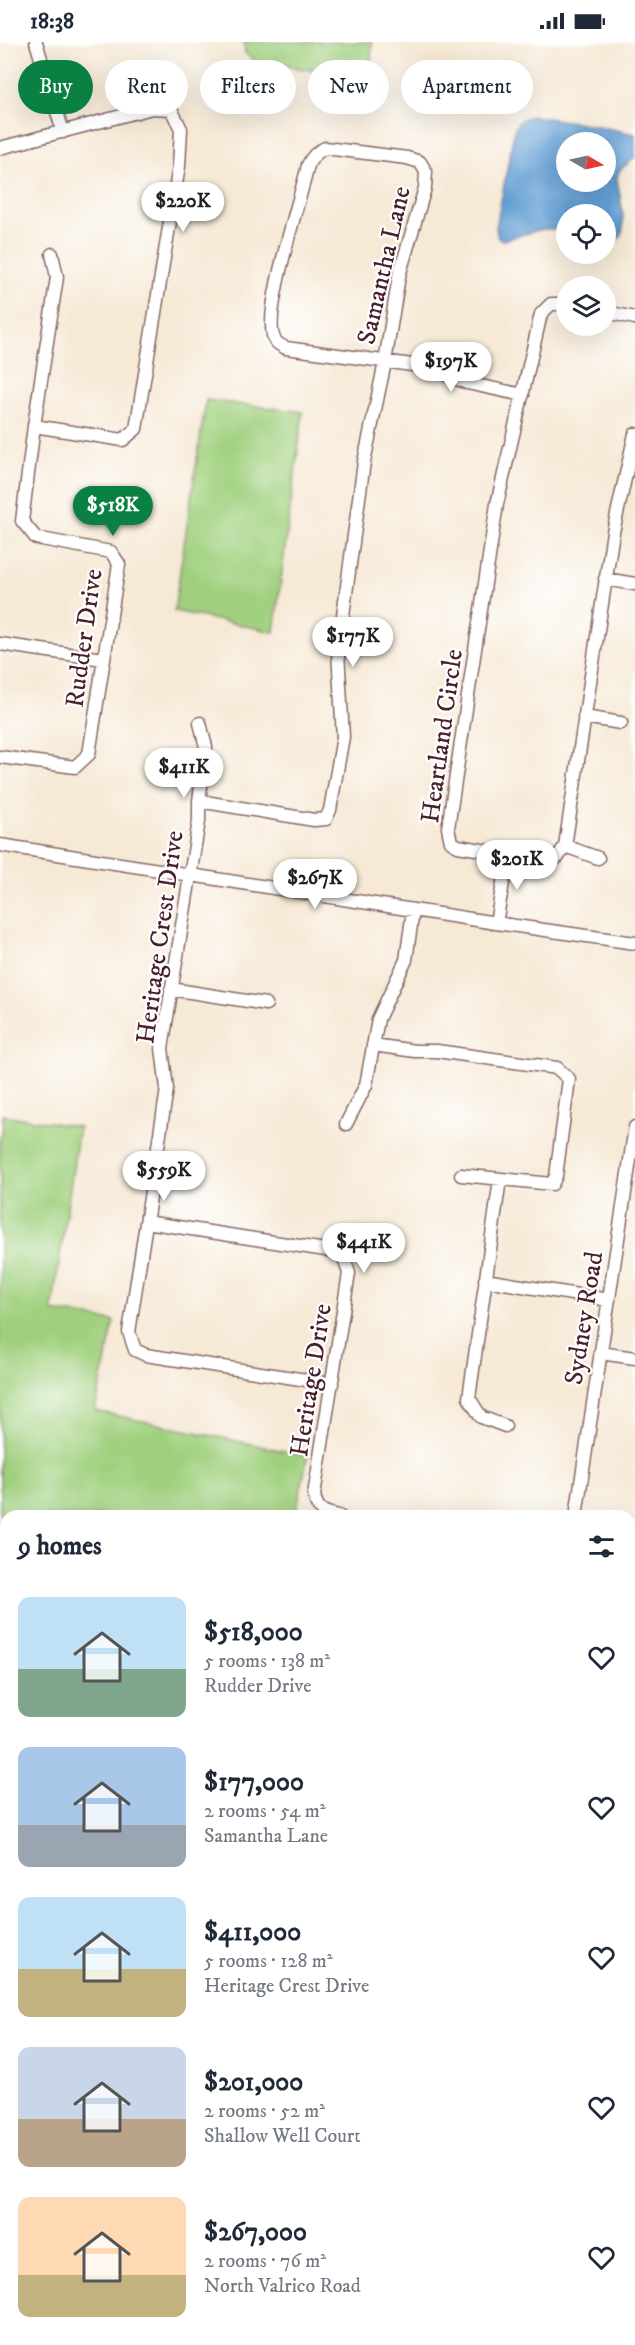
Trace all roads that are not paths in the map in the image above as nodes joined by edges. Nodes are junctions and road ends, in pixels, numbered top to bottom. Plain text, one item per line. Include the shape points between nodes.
1 (36, 42) edge
2 (63, 132) junction
3 (0, 148) edge
4 (52, 254) dead end
5 (556, 304) edge
6 (616, 314) edge
7 (635, 318) edge
8 (385, 362) junction
9 (523, 395) junction
10 (34, 426) junction
11 (634, 439) edge
12 (605, 579) junction
13 (635, 584) edge
14 (0, 644) edge
15 (103, 659) junction
16 (584, 717) junction
17 (200, 723) dead end
18 (621, 723) dead end
19 (0, 757) edge
20 (199, 801) junction
21 (0, 845) edge
22 (565, 846) junction
23 (504, 853) junction
24 (598, 858) dead end
25 (191, 874) junction
26 (413, 910) junction
27 (493, 923) junction
28 (635, 943) edge
29 (171, 989) junction
30 (266, 1004) dead end
31 (373, 1045) junction
32 (346, 1124) dead end
33 (635, 1127) edge
34 (461, 1175) dead end
35 (500, 1179) junction
36 (146, 1222) junction
37 (485, 1280) junction
38 (609, 1300) junction
39 (600, 1353) junction
40 (635, 1358) edge
41 (332, 1384) junction
42 (506, 1426) dead end
43 (320, 1510) edge
44 (577, 1510) edge

1 - 2 street
2 - 3 street
2 - 10 street via 152,108 171,109 181,129 179,166 136,429 123,440
4 - 10 street, Rudder Drive via 57,277
5 - 9 street, Heartland Circle via 541,314
6 - 7 street
8 - 8 street, Samantha Lane via 399,276 425,188 426,172 420,162 407,158 325,148 308,165 288,235 276,290 273,335 286,348
8 - 9 street, Samantha Lane via 427,367 467,383
8 - 20 street, Samantha Lane via 364,462 338,652 343,737 330,810 326,819 314,820
9 - 23 street, Heartland Circle via 497,504 448,828 451,842 458,846
10 - 15 street, Rudder Drive via 22,521 36,538 111,552 119,564
11 - 12 street
12 - 13 street
12 - 16 street
14 - 15 street
15 - 19 street, Rudder Drive via 88,754 75,767
16 - 18 street
16 - 22 street
17 - 20 street, Heritage Crest Drive via 206,747
20 - 25 street, Heritage Crest Drive
21 - 25 street
22 - 23 street, Heartland Circle via 558,857 541,860
22 - 24 street
23 - 27 street
25 - 26 street
25 - 29 street, Heritage Crest Drive
26 - 27 street
26 - 31 street via 406,960 378,1019
27 - 28 street
29 - 30 street
29 - 36 street, Heritage Crest Drive via 162,1048 167,1089
31 - 32 street via 366,1085
31 - 35 street via 557,1068 569,1079 552,1184
33 - 38 street, Sydney Road
34 - 35 street
35 - 37 street
36 - 41 street, Heritage Crest Drive via 129,1332 135,1350 146,1355
36 - 41 street, Heritage Drive via 332,1251 343,1256 349,1273
37 - 38 street
37 - 42 street via 469,1398 481,1416
38 - 39 street, Sydney Road
39 - 40 street
39 - 44 street, Sydney Road
41 - 43 street, Heritage Drive via 314,1495

